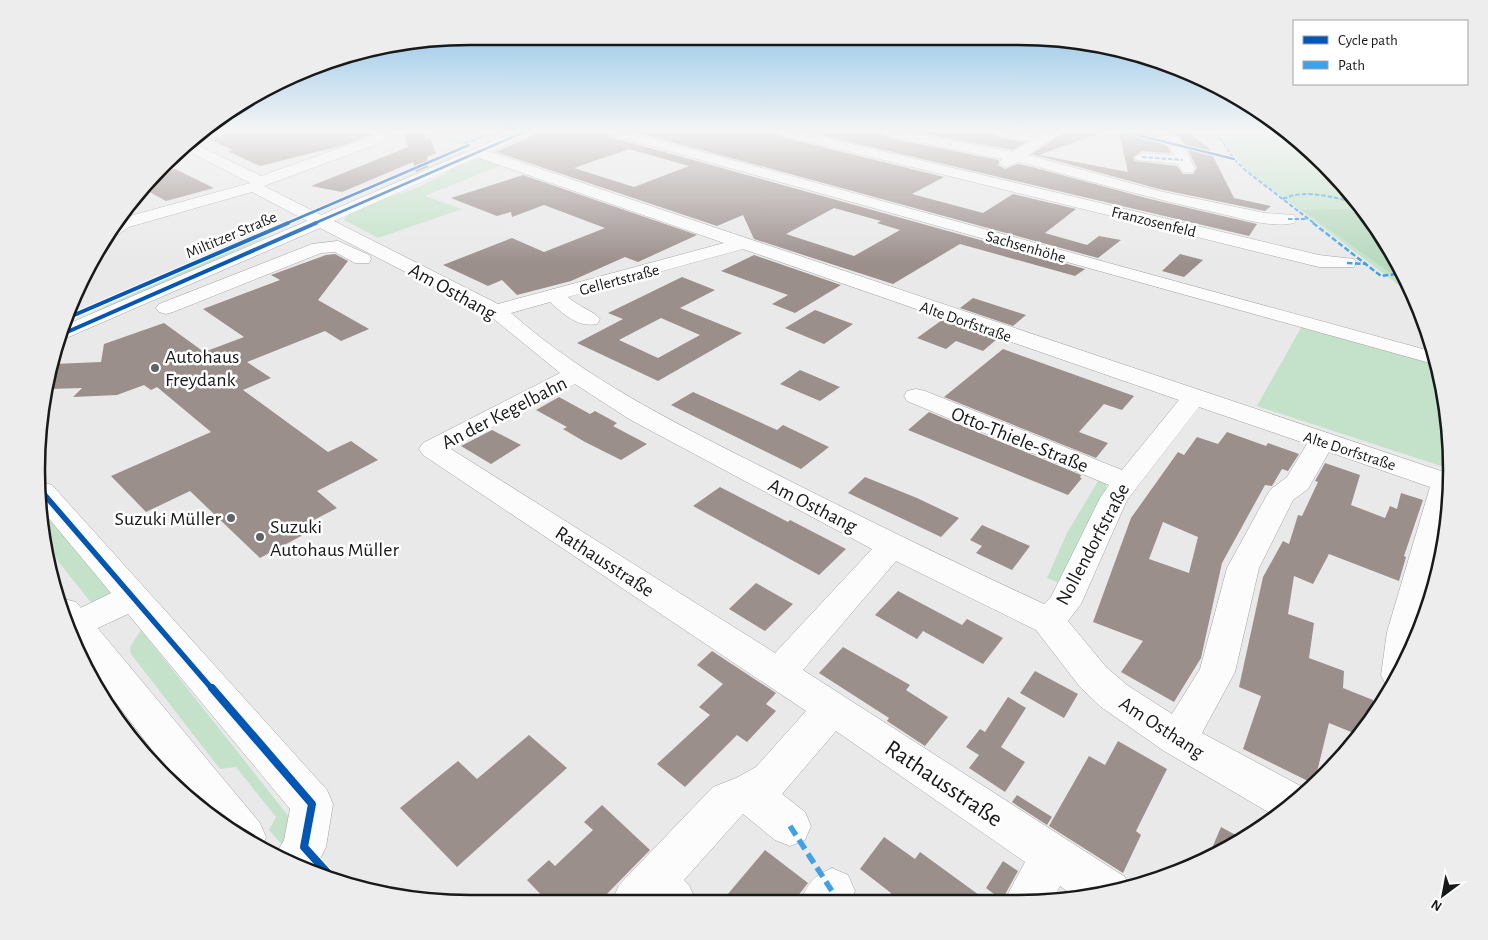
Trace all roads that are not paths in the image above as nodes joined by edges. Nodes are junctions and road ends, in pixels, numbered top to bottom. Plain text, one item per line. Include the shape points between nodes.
1 (243, 176) edge
2 (279, 176) edge
3 (406, 176) edge
4 (416, 176) edge
5 (546, 176) edge
6 (774, 176) edge
7 (969, 176) edge
8 (987, 176) edge
9 (1083, 176) edge
10 (982, 179) junction
11 (257, 184) junction
12 (314, 217) junction
13 (1288, 219) dead end
14 (125, 222) edge
15 (741, 244) junction
16 (368, 262) dead end
17 (1347, 263) dead end
18 (150, 295) junction
19 (555, 296) junction
20 (166, 308) junction
21 (496, 311) junction
22 (74, 315) edge
23 (589, 319) dead end
24 (185, 321) dead end
25 (69, 331) edge
26 (1428, 358) edge
27 (576, 374) junction
28 (916, 396) dead end
29 (1193, 398) junction
30 (1322, 441) junction
31 (432, 449) joint
32 (1125, 481) junction
33 (1443, 481) edge
34 (46, 496) edge
35 (1441, 507) edge
36 (892, 546) junction
37 (133, 597) junction
38 (72, 617) edge
39 (1048, 620) junction
40 (74, 624) edge
41 (1402, 653) edge
42 (103, 670) edge
43 (778, 674) junction
44 (832, 708) junction
45 (1178, 739) junction
46 (748, 793) junction
47 (1285, 800) edge
48 (234, 823) edge
49 (790, 826) dead end
50 (1053, 855) junction
51 (298, 858) edge
52 (1101, 887) edge
53 (654, 895) edge
54 (1031, 895) edge

1 - 11 street, Am Osthang
2 - 11 street
3 - 12 street, Miltitzer Straße
4 - 12 street, Miltitzer Straße
5 - 15 street, Alte Dorfstraße
6 - 26 street, Sachsenhöhe
7 - 10 street, Franzosenfeld
8 - 10 street
9 - 13 street via 1149,194 1265,218
10 - 17 street, Franzosenfeld via 1319,261
11 - 12 street, Am Osthang
11 - 14 street
12 - 18 street, Miltitzer Straße
12 - 21 street, Am Osthang
12 - 22 street, Miltitzer Straße
15 - 19 street, Gellertstraße
15 - 29 street, Alte Dorfstraße
16 - 20 street via 338,246 331,246 269,266
18 - 20 street
18 - 25 street, Miltitzer Straße
19 - 21 street, Gellertstraße
19 - 23 street via 571,310
20 - 24 street
21 - 27 street, Am Osthang
27 - 31 street, An der Kegelbahn
27 - 36 street, Am Osthang via 638,414
28 - 32 street, Otto-Thiele-Straße
29 - 30 street, Alte Dorfstraße
29 - 32 street, Nollendorfstraße
30 - 33 street, Alte Dorfstraße
30 - 45 street via 1298,483 1280,495 1243,568 1217,672
31 - 43 street, Rathausstraße
32 - 39 street, Nollendorfstraße via 1064,604
34 - 37 street
35 - 41 street via 1404,632
36 - 39 street, Am Osthang
36 - 43 street
37 - 38 street
37 - 51 street via 312,804 304,847
39 - 45 street, Am Osthang via 1093,677 1114,696
40 - 42 street
42 - 48 street
43 - 44 street, Rathausstraße
44 - 46 street via 770,780
44 - 50 street, Rathausstraße
45 - 47 street, Am Osthang
46 - 49 street
46 - 53 street via 728,800
50 - 52 street, Rathausstraße
50 - 54 street

